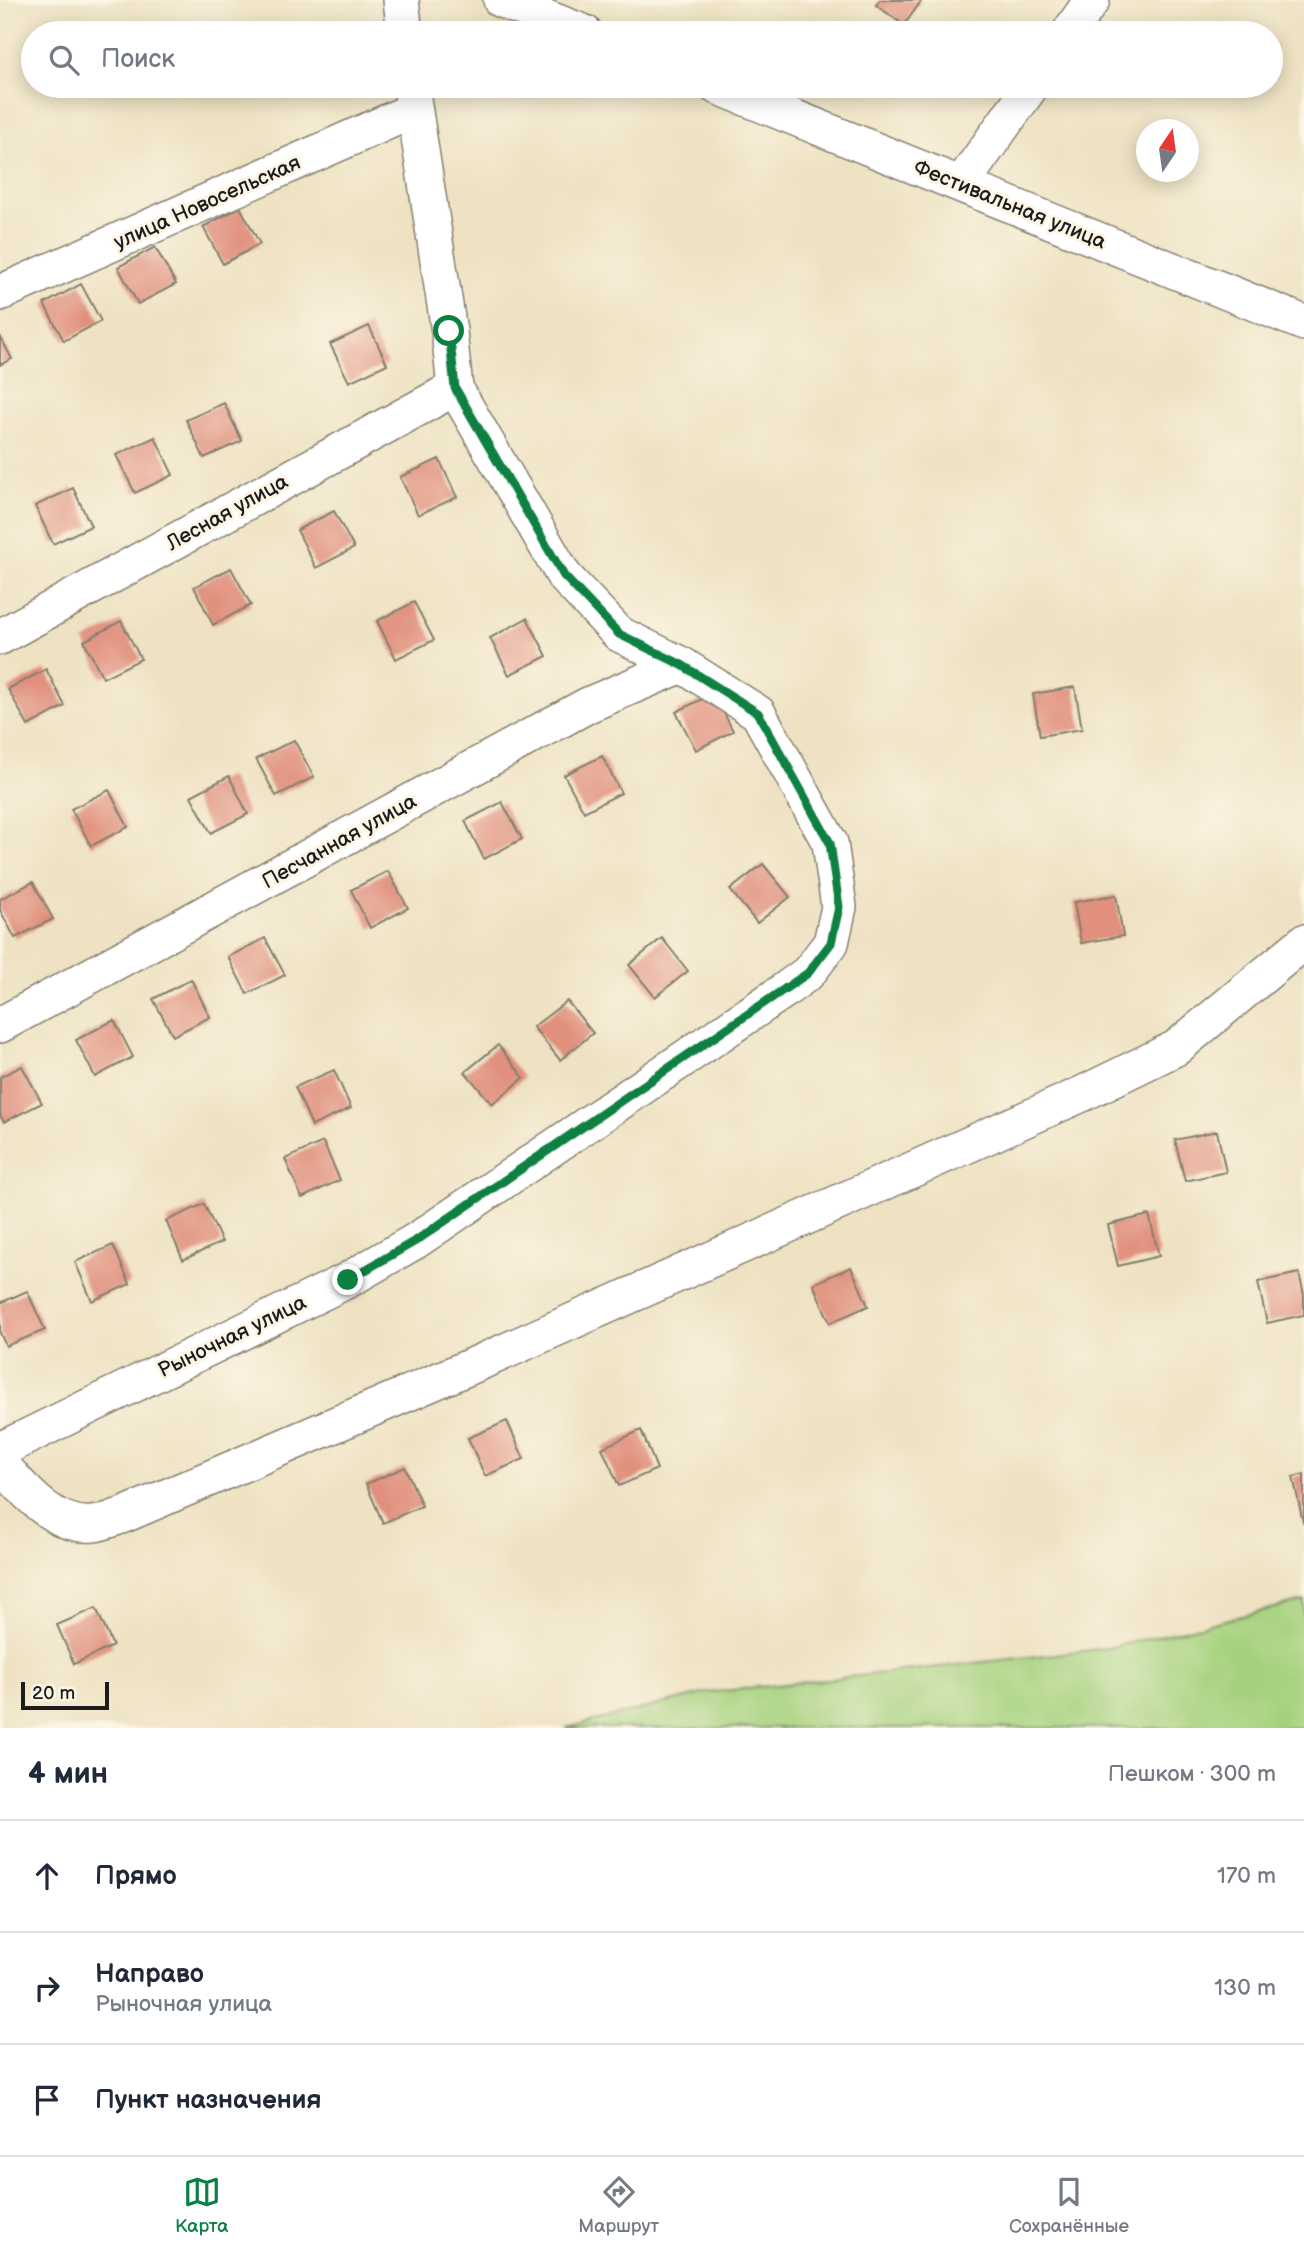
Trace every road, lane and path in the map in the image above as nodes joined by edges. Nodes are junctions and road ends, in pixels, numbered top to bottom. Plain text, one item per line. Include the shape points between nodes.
1 (401, 0) edge
2 (501, 0) edge
3 (1092, 0) edge
4 (404, 21) edge
5 (554, 21) edge
6 (1077, 21) edge
7 (412, 98) edge
8 (746, 98) edge
9 (1022, 98) edge
10 (962, 183) junction
11 (0, 293) edge
12 (1304, 323) edge
13 (455, 388) junction
14 (0, 637) edge
15 (682, 665) junction
16 (1304, 942) edge
17 (0, 1025) edge
18 (0, 1450) edge
19 (0, 1464) edge

1 - 4 street
2 - 5 street
3 - 6 street
7 - 11 street, улица Новосельская
7 - 13 street
8 - 10 street, Фестивальная улица
9 - 10 street
10 - 12 street, Фестивальная улица
13 - 14 street, Лесная улица
13 - 15 street via 564,576 619,634
15 - 17 street, Песчанная улица via 588,705
15 - 18 street, Рыночная улица via 758,713 830,843 839,907 831,943 808,973 417,1240 348,1280
16 - 19 street via 1176,1048 1129,1071 481,1362 124,1515 91,1524 61,1519

